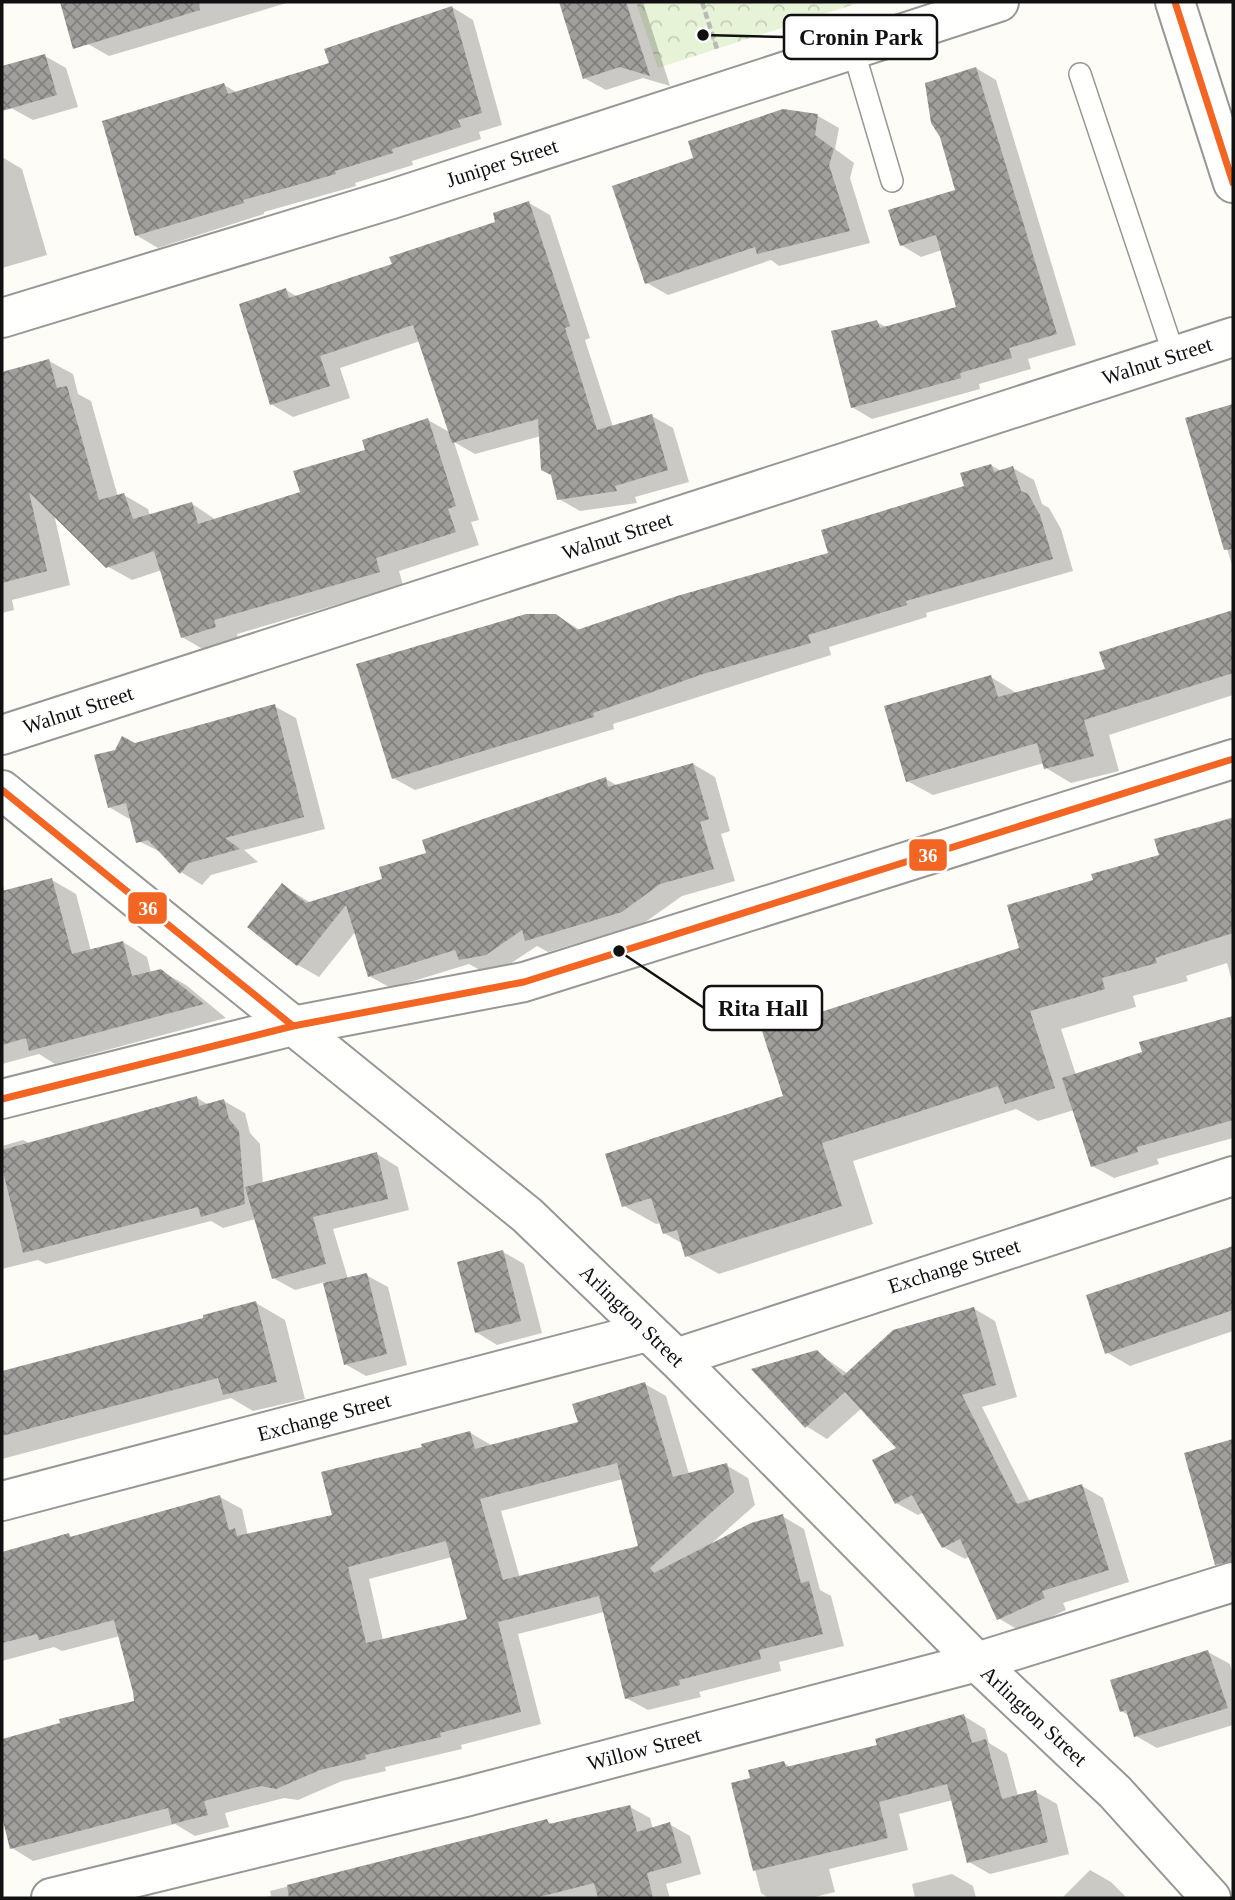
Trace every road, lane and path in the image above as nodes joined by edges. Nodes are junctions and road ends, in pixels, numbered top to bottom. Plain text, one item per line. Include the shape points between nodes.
1 (702, 2) edge
2 (999, 2) edge
3 (1175, 2) edge
4 (853, 49) junction
5 (1080, 74) dead end
6 (730, 89) junction
7 (892, 181) dead end
8 (1233, 183) edge
9 (2, 318) edge
10 (1233, 337) edge
11 (1174, 355) junction
12 (2, 735) edge
13 (1233, 760) edge
14 (2, 790) edge
15 (293, 1026) junction
16 (2, 1099) edge
17 (1233, 1176) edge
18 (647, 1332) junction
19 (676, 1358) junction
20 (2, 1501) edge
21 (1233, 1582) edge
22 (977, 1662) junction
23 (51, 1898) edge
24 (1211, 1898) edge

1 - 6 path
2 - 4 street, Juniper Street
3 - 8 street
4 - 6 street, Juniper Street
4 - 7 lane
5 - 11 lane
6 - 9 street, Juniper Street via 392,199
10 - 11 street, Walnut Street
11 - 12 street, Walnut Street
13 - 15 street via 524,982
14 - 15 street, Arlington Street
15 - 16 street
15 - 18 street, Arlington Street via 527,1215
17 - 19 street, Exchange Street
18 - 19 street, Arlington Street
18 - 20 street, Exchange Street
19 - 22 street, Arlington Street
21 - 22 street, Willow Street
22 - 23 street, Willow Street via 465,1797
22 - 24 street, Arlington Street via 1115,1792

